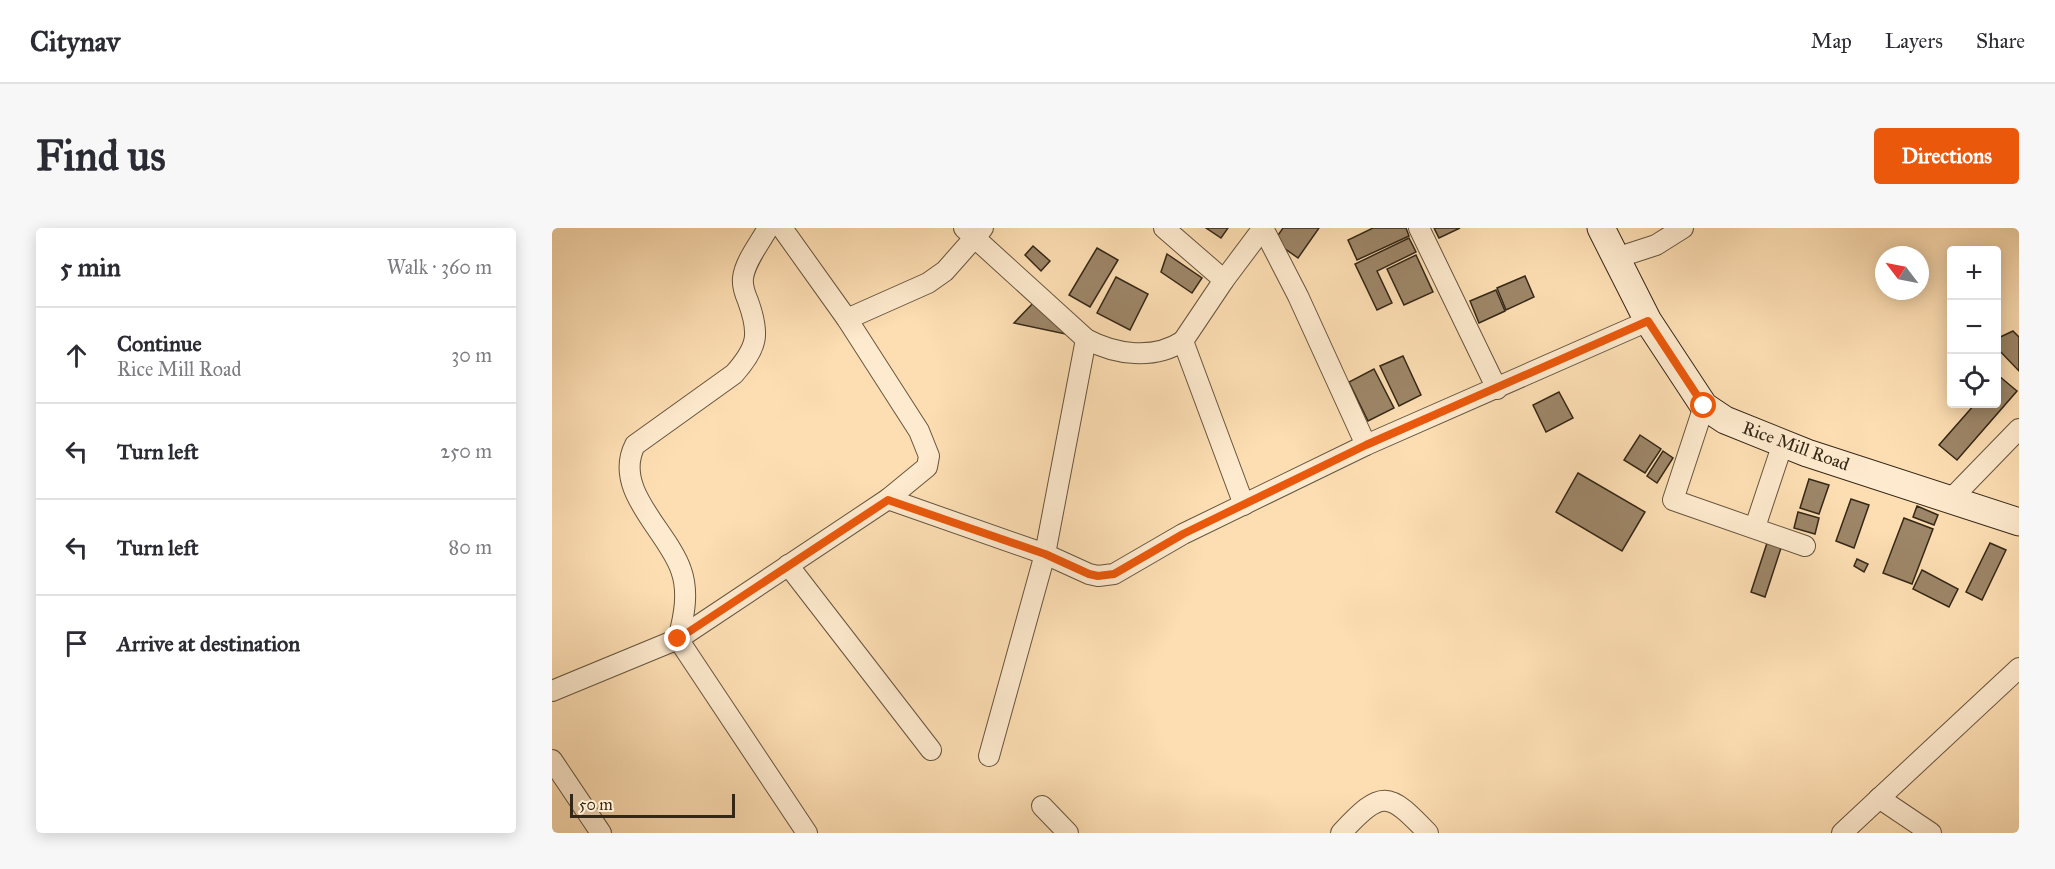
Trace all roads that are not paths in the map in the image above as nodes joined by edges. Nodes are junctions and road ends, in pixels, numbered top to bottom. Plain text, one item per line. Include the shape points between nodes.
1 (768, 228) edge
2 (1164, 228) edge
3 (1263, 228) edge
4 (1419, 228) edge
5 (1601, 228) edge
6 (1683, 228) edge
7 (791, 231) edge
8 (974, 231) edge
9 (1616, 258) junction
10 (1224, 279) junction
11 (847, 319) junction
12 (1648, 321) junction
13 (1086, 339) junction
14 (1183, 341) junction
15 (1497, 389) junction
16 (1704, 406) junction
17 (2019, 429) edge
18 (1784, 443) junction
19 (1366, 445) junction
20 (1951, 499) junction
21 (888, 500) junction
22 (1244, 505) junction
23 (2019, 522) edge
24 (1755, 527) junction
25 (1804, 546) dead end
26 (1045, 554) junction
27 (788, 565) junction
28 (678, 639) junction
29 (2019, 668) edge
30 (552, 691) edge
31 (931, 750) dead end
32 (989, 756) dead end
33 (552, 760) edge
34 (1879, 798) junction
35 (1042, 806) dead end
36 (601, 833) edge
37 (807, 833) edge
38 (1068, 833) edge
39 (1341, 833) edge
40 (1428, 833) edge
41 (1842, 833) edge
42 (1930, 833) edge

1 - 28 street via 742,281 757,325 755,343 746,361 734,374 635,445 629,458 637,494 682,571 684,615
2 - 10 street
3 - 10 street
3 - 19 street
4 - 15 street
5 - 9 main road, Rice Mill Road
6 - 9 street via 1656,245
7 - 11 street
8 - 11 street via 945,271 928,283
8 - 13 street
9 - 12 main road, Rice Mill Road
10 - 14 street
11 - 21 street via 919,430 929,456 920,475
12 - 15 street
12 - 16 main road, Rice Mill Road
13 - 14 street via 1111,350 1146,353 1169,350
13 - 26 street
14 - 22 street
15 - 19 street
16 - 18 main road, Rice Mill Road via 1725,420
16 - 24 street via 1673,500
17 - 20 street
18 - 20 main road, Rice Mill Road
18 - 24 street
19 - 22 street
20 - 23 main road, Rice Mill Road
21 - 26 street
21 - 27 street
22 - 26 street via 1114,574 1089,574
24 - 25 street
26 - 32 street
27 - 28 street
27 - 31 street
28 - 30 street
28 - 37 street
29 - 34 street
33 - 36 street
34 - 41 street
34 - 42 street
35 - 38 street
39 - 40 street via 1364,809 1387,801 1404,808

